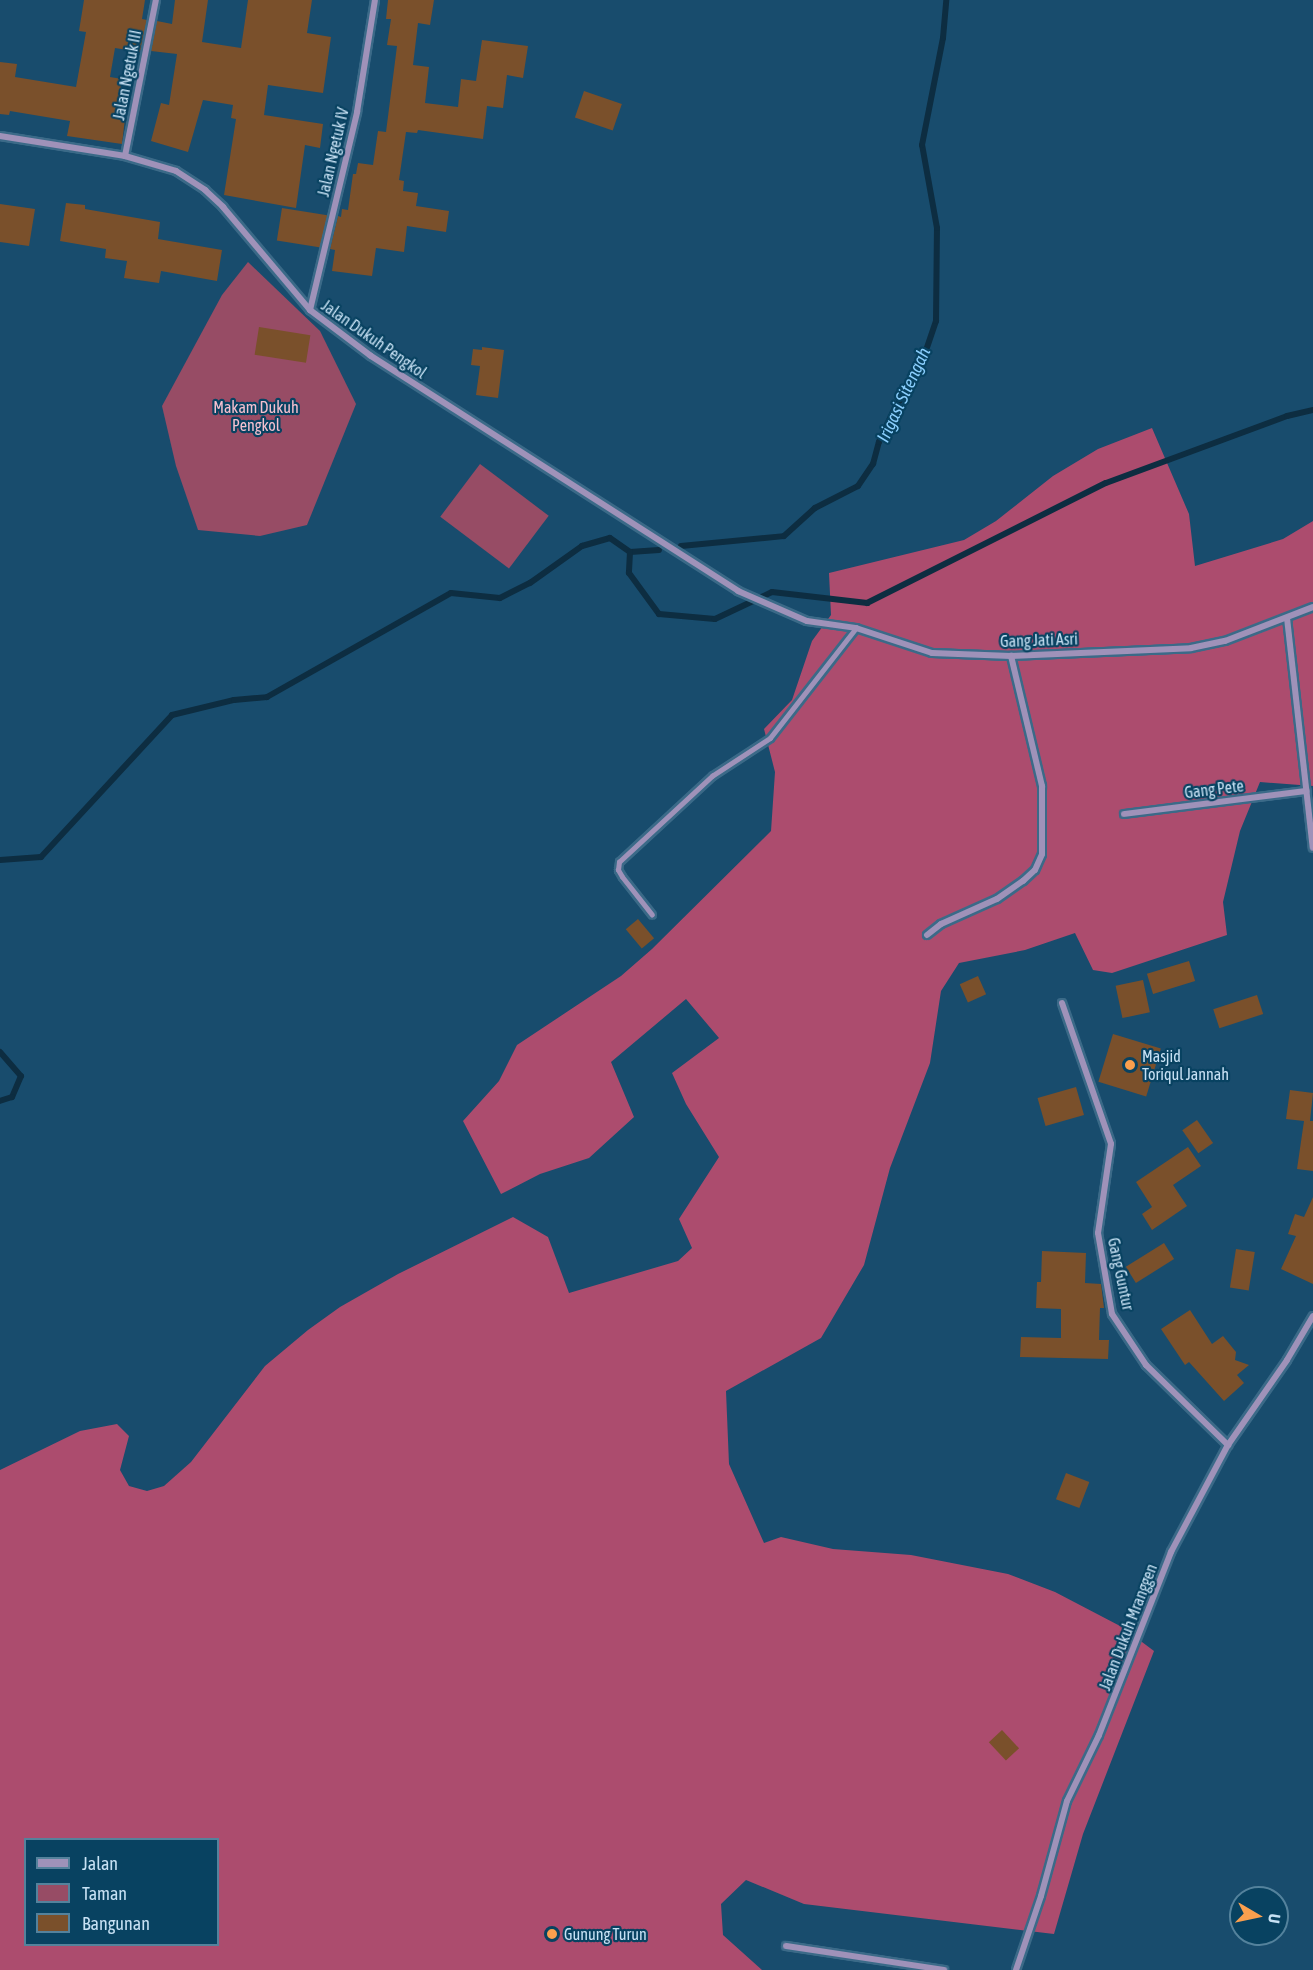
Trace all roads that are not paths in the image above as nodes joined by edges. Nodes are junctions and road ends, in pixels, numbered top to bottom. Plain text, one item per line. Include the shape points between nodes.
1 (156, 0) edge
2 (375, 0) edge
3 (0, 136) edge
4 (125, 156) junction
5 (310, 310) junction
6 (766, 604) joint
7 (1313, 607) edge
8 (1287, 618) junction
9 (856, 628) junction
10 (1011, 656) junction
11 (1306, 792) junction
12 (1124, 814) dead end
13 (1313, 848) edge
14 (652, 915) dead end
15 (927, 935) dead end
16 (1062, 1003) dead end
17 (1313, 1316) edge
18 (1227, 1445) junction
19 (786, 1946) dead end
20 (944, 1970) edge
21 (1016, 1970) edge

1 - 4 street, Jalan Ngetuk III
2 - 5 street, Jalan Ngetuk IV via 357,112
3 - 4 street, Jalan Dukuh Pengkol
4 - 5 street, Jalan Dukuh Pengkol via 176,171 206,190
5 - 6 street, Jalan Dukuh Pengkol via 371,356 738,591
6 - 9 street, Gang Jati Asri via 807,621
7 - 8 street, Gang Jati Asri
8 - 10 street, Gang Jati Asri via 1225,641 1191,648
8 - 11 street
9 - 10 street, Gang Jati Asri via 932,653
9 - 14 lane via 770,738 712,776 624,854 618,870
10 - 15 street via 1042,786 1042,854 1035,870 1023,881
11 - 12 street, Gang Pete
11 - 13 street
16 - 18 street, Gang Guntur via 1111,1144 1098,1233 1112,1314 1146,1365
17 - 18 street, Jalan Dukuh Mranggen
18 - 21 street, Jalan Dukuh Mranggen via 1171,1552 1119,1688 1067,1801
19 - 20 street

